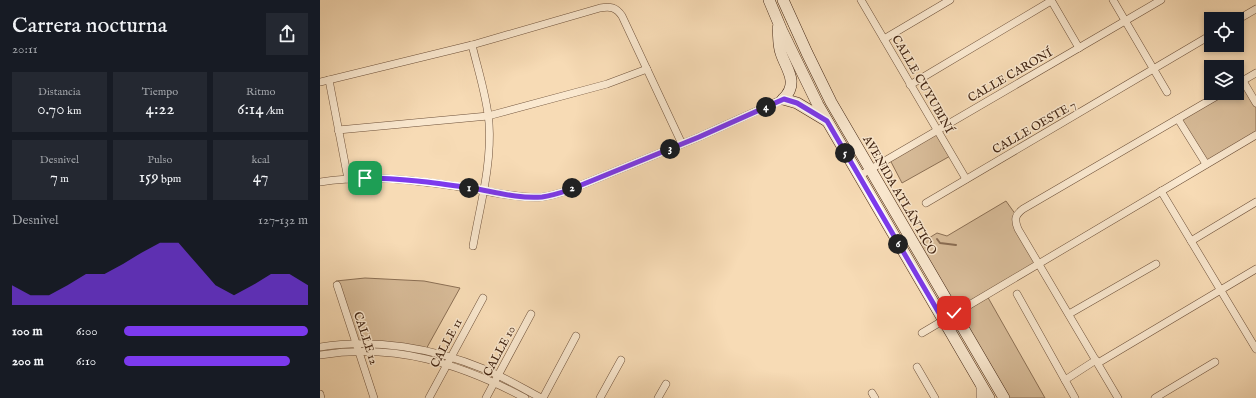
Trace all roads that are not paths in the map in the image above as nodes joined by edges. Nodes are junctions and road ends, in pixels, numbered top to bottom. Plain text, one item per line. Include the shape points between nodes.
1 (769, 0) edge
2 (783, 0) edge
3 (861, 0) edge
4 (950, 0) edge
5 (1051, 0) edge
6 (1113, 0) edge
7 (1161, 0) edge
8 (1256, 9) edge
9 (1244, 16) edge
10 (778, 21) junction
11 (1125, 21) junction
12 (884, 39) junction
13 (1204, 39) edge
14 (472, 45) junction
15 (1079, 48) junction
16 (1153, 69) junction
17 (647, 70) junction
18 (1256, 73) edge
19 (328, 80) junction
20 (1244, 80) edge
21 (320, 82) edge
22 (910, 85) junction
23 (1244, 88) edge
24 (1167, 92) dead end
25 (784, 99) junction
26 (1210, 100) edge
27 (1256, 103) edge
28 (488, 116) junction
29 (1178, 119) junction
30 (827, 121) junction
31 (338, 130) junction
32 (937, 131) junction
33 (1256, 135) edge
34 (682, 144) junction
35 (1206, 164) junction
36 (870, 169) junction
37 (859, 176) junction
38 (348, 179) junction
39 (966, 179) junction
40 (320, 182) edge
41 (484, 190) junction
42 (1161, 191) junction
43 (1256, 202) edge
44 (926, 203) dead end
45 (1191, 241) junction
46 (473, 246) dead end
47 (1038, 263) junction
48 (1156, 264) dead end
49 (1256, 269) edge
50 (337, 285) dead end
51 (1221, 290) junction
52 (1017, 294) dead end
53 (483, 298) dead end
54 (954, 313) junction
55 (531, 314) dead end
56 (1069, 314) junction
57 (943, 320) junction
58 (922, 333) dead end
59 (576, 336) dead end
60 (1253, 338) edge
61 (357, 344) junction
62 (320, 347) edge
63 (1256, 349) edge
64 (359, 352) junction
65 (320, 355) edge
66 (621, 360) dead end
67 (449, 361) junction
68 (1097, 362) junction
69 (1215, 362) dead end
70 (917, 367) dead end
71 (496, 379) junction
72 (1065, 380) junction
73 (980, 383) junction
74 (666, 384) dead end
75 (320, 394) edge
76 (321, 398) edge
77 (374, 398) edge
78 (429, 398) edge
79 (486, 398) edge
80 (525, 398) edge
81 (542, 398) edge
82 (600, 398) edge
83 (658, 398) edge
84 (935, 398) edge
85 (980, 398) edge
86 (989, 398) edge
87 (1004, 398) edge
88 (1075, 398) edge
89 (1118, 398) edge
90 (1156, 398) edge

1 - 10 main road
2 - 36 main road, AVENIDA ATLÁNTICO via 818,77
3 - 12 street, CALLE CUYUBINÍ
4 - 12 street
5 - 15 street
5 - 22 street
6 - 11 street
7 - 11 street, CALLE CARONÍ
8 - 9 street
10 - 25 main road via 780,50 791,78 789,94
10 - 30 main road
11 - 15 street, CALLE CARONÍ
11 - 16 street
12 - 22 street, CALLE CUYUBINÍ
13 - 16 street, CALLE OESTE 7
14 - 17 street via 600,8 612,7 622,16
14 - 19 street
14 - 28 street
15 - 32 street, CALLE CARONÍ
16 - 24 street
16 - 39 street, CALLE OESTE 7
17 - 28 street via 607,84
17 - 34 street
18 - 20 street
19 - 21 street
19 - 31 street
22 - 32 street, CALLE CUYUBINÍ
23 - 27 street
25 - 30 main road via 797,103
25 - 34 street
26 - 29 street
28 - 31 street
28 - 41 street via 489,147
29 - 35 street
29 - 47 street via 1018,212 1015,217 1016,224
30 - 37 main road
31 - 38 street
32 - 36 street, CALLE CARONÍ
32 - 39 street, CALLE CUYUBINÍ
33 - 35 street
34 - 41 street via 569,190 550,195 524,196
35 - 42 street
36 - 37 street, CALLE CARONÍ
36 - 54 main road, AVENIDA ATLÁNTICO
37 - 57 main road
38 - 40 street
38 - 41 street via 396,178
39 - 44 street, CALLE OESTE 7
41 - 46 street
42 - 45 street
42 - 47 street
43 - 45 street
45 - 51 street
47 - 54 street
47 - 56 street
48 - 56 street
49 - 51 street
50 - 61 street, CALLE 12
51 - 60 street
51 - 68 street
52 - 72 street
53 - 67 street, CALLE 11
54 - 57 street
54 - 87 main road, AVENIDA ATLÁNTICO
55 - 71 street, CALLE 10
56 - 68 street
57 - 58 street
57 - 73 main road
59 - 81 street
60 - 63 street
61 - 62 street
61 - 64 street, CALLE 12
61 - 67 street via 406,348
64 - 65 street
64 - 67 street
64 - 77 street, CALLE 12
66 - 82 street
67 - 71 street via 484,369
67 - 78 street, CALLE 11
68 - 72 street
68 - 89 street
69 - 90 street
70 - 84 street
71 - 79 street, CALLE 10
71 - 80 street
71 - 81 street
72 - 88 street
73 - 85 street
73 - 86 main road
74 - 83 street
75 - 76 street

